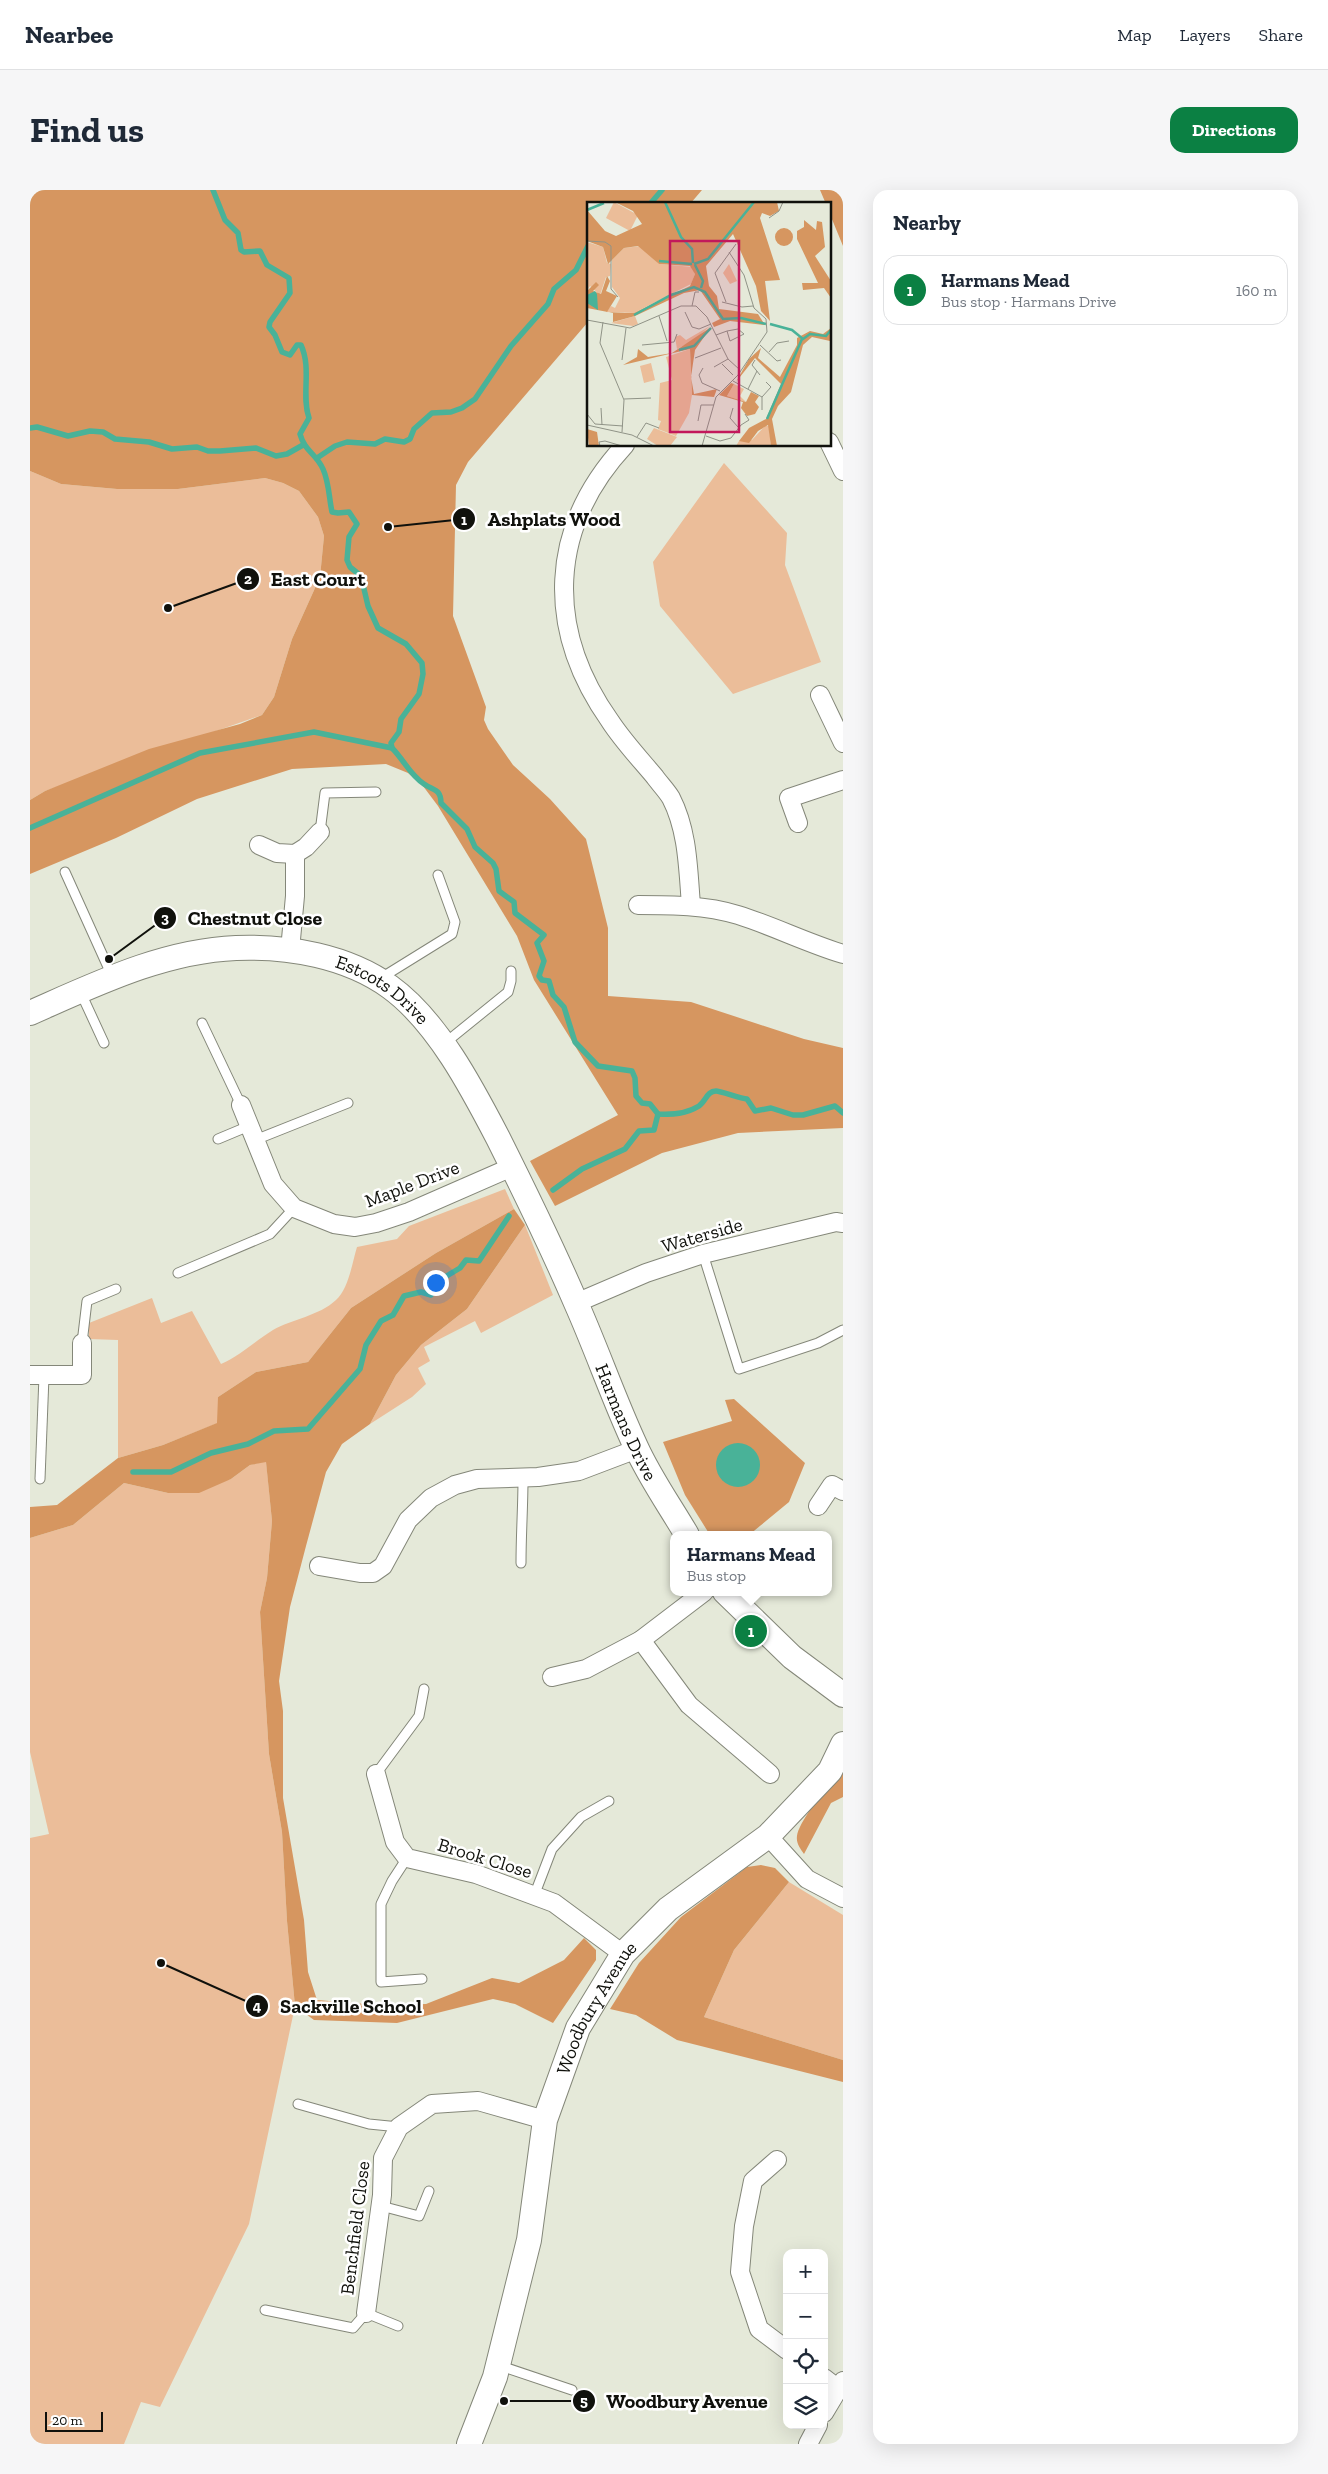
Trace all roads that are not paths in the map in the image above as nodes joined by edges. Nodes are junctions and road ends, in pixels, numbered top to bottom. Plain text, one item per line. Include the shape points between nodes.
1 (624, 446) edge
2 (831, 446) edge
3 (843, 471) edge
4 (820, 695) dead end
5 (843, 743) edge
6 (843, 780) edge
7 (376, 792) dead end
8 (798, 823) dead end
9 (320, 832) joint
10 (259, 845) dead end
11 (295, 854) junction
12 (65, 872) dead end
13 (438, 875) dead end
14 (638, 905) dead end
15 (691, 905) junction
16 (290, 950) junction
17 (843, 954) edge
18 (511, 971) dead end
19 (112, 976) junction
20 (378, 980) junction
21 (80, 990) junction
22 (30, 1013) edge
23 (202, 1024) dead end
24 (104, 1043) dead end
25 (442, 1045) junction
26 (348, 1103) dead end
27 (241, 1105) joint
28 (252, 1133) junction
29 (218, 1139) dead end
30 (512, 1166) junction
31 (294, 1208) junction
32 (843, 1223) edge
33 (703, 1254) junction
34 (178, 1273) dead end
35 (116, 1289) dead end
36 (576, 1302) junction
37 (843, 1330) edge
38 (82, 1344) joint
39 (37, 1376) edge
40 (637, 1449) junction
41 (523, 1478) junction
42 (40, 1479) dead end
43 (843, 1491) edge
44 (818, 1506) dead end
45 (685, 1531) edge
46 (522, 1563) dead end
47 (319, 1566) dead end
48 (699, 1596) edge
49 (729, 1596) edge
50 (642, 1640) junction
51 (552, 1677) dead end
52 (424, 1689) dead end
53 (843, 1695) edge
54 (843, 1744) edge
55 (376, 1774) joint
56 (770, 1774) dead end
57 (610, 1801) dead end
58 (768, 1836) junction
59 (407, 1858) junction
60 (534, 1896) junction
61 (843, 1898) edge
62 (623, 1954) junction
63 (422, 1979) dead end
64 (298, 2104) dead end
65 (545, 2120) junction
66 (399, 2127) junction
67 (777, 2160) dead end
68 (429, 2192) dead end
69 (381, 2206) junction
70 (264, 2310) dead end
71 (366, 2313) junction
72 (398, 2326) dead end
73 (783, 2347) edge
74 (498, 2365) junction
75 (835, 2382) edge
76 (572, 2390) dead end
77 (828, 2402) edge
78 (816, 2429) edge
79 (469, 2444) edge
80 (808, 2444) edge

1 - 15 street via 590,490 572,529 564,597 577,661 591,693 671,797 686,840
2 - 3 street
4 - 5 street
6 - 8 street via 790,798
7 - 9 lane via 325,793
9 - 11 street via 306,848
10 - 11 street via 277,853
11 - 16 street
12 - 19 lane
13 - 20 lane via 455,922 452,934
14 - 15 street
15 - 17 street via 738,915
16 - 19 street, Estcots Drive via 237,948 198,952
16 - 20 street, Estcots Drive via 332,959
18 - 25 lane via 508,992
19 - 21 street, Estcots Drive
20 - 25 street, Estcots Drive via 415,1009
21 - 22 street, Estcots Drive
21 - 24 lane
23 - 27 lane
25 - 30 street, Estcots Drive via 471,1086
26 - 28 lane
27 - 28 street, Maple Drive
28 - 29 lane
28 - 31 street, Maple Drive via 273,1184
30 - 31 street, Maple Drive via 409,1212 376,1223 355,1227 334,1224
30 - 36 street, Estcots Drive
31 - 34 lane via 270,1234
32 - 33 street, Waterside
33 - 36 street, Waterside
33 - 37 lane via 739,1369
35 - 38 lane via 86,1301
36 - 40 street, Harmans Drive
38 - 39 street via 82,1374
39 - 42 lane
40 - 41 street via 579,1470
40 - 45 street, Harmans Drive
41 - 46 lane
41 - 47 street via 477,1479 455,1485 431,1498 408,1520 383,1566 374,1573
43 - 44 street via 832,1485
48 - 50 street
49 - 53 street via 792,1657
50 - 51 street via 586,1669
50 - 56 street via 689,1705
52 - 55 lane via 419,1716
54 - 58 street, Woodbury Avenue via 830,1771
55 - 59 street via 395,1842
57 - 60 lane via 581,1817 552,1849
58 - 61 street via 807,1879
58 - 62 street, Woodbury Avenue via 668,1909
59 - 60 street, Brook Close via 476,1874
59 - 63 lane via 381,1904 381,1982
60 - 62 street, Brook Close via 554,1903
62 - 65 street, Woodbury Avenue via 578,2028
64 - 66 lane via 369,2124
65 - 66 street, Benchfield Close via 478,2101 432,2104
65 - 74 street, Woodbury Avenue via 529,2240
66 - 69 street, Benchfield Close via 383,2158
67 - 73 street via 753,2181 744,2226 740,2272 759,2329
68 - 69 lane via 419,2216
69 - 71 street, Benchfield Close
70 - 71 lane via 353,2328
71 - 72 lane
74 - 76 lane
74 - 79 street, Woodbury Avenue
75 - 77 street
78 - 80 street

